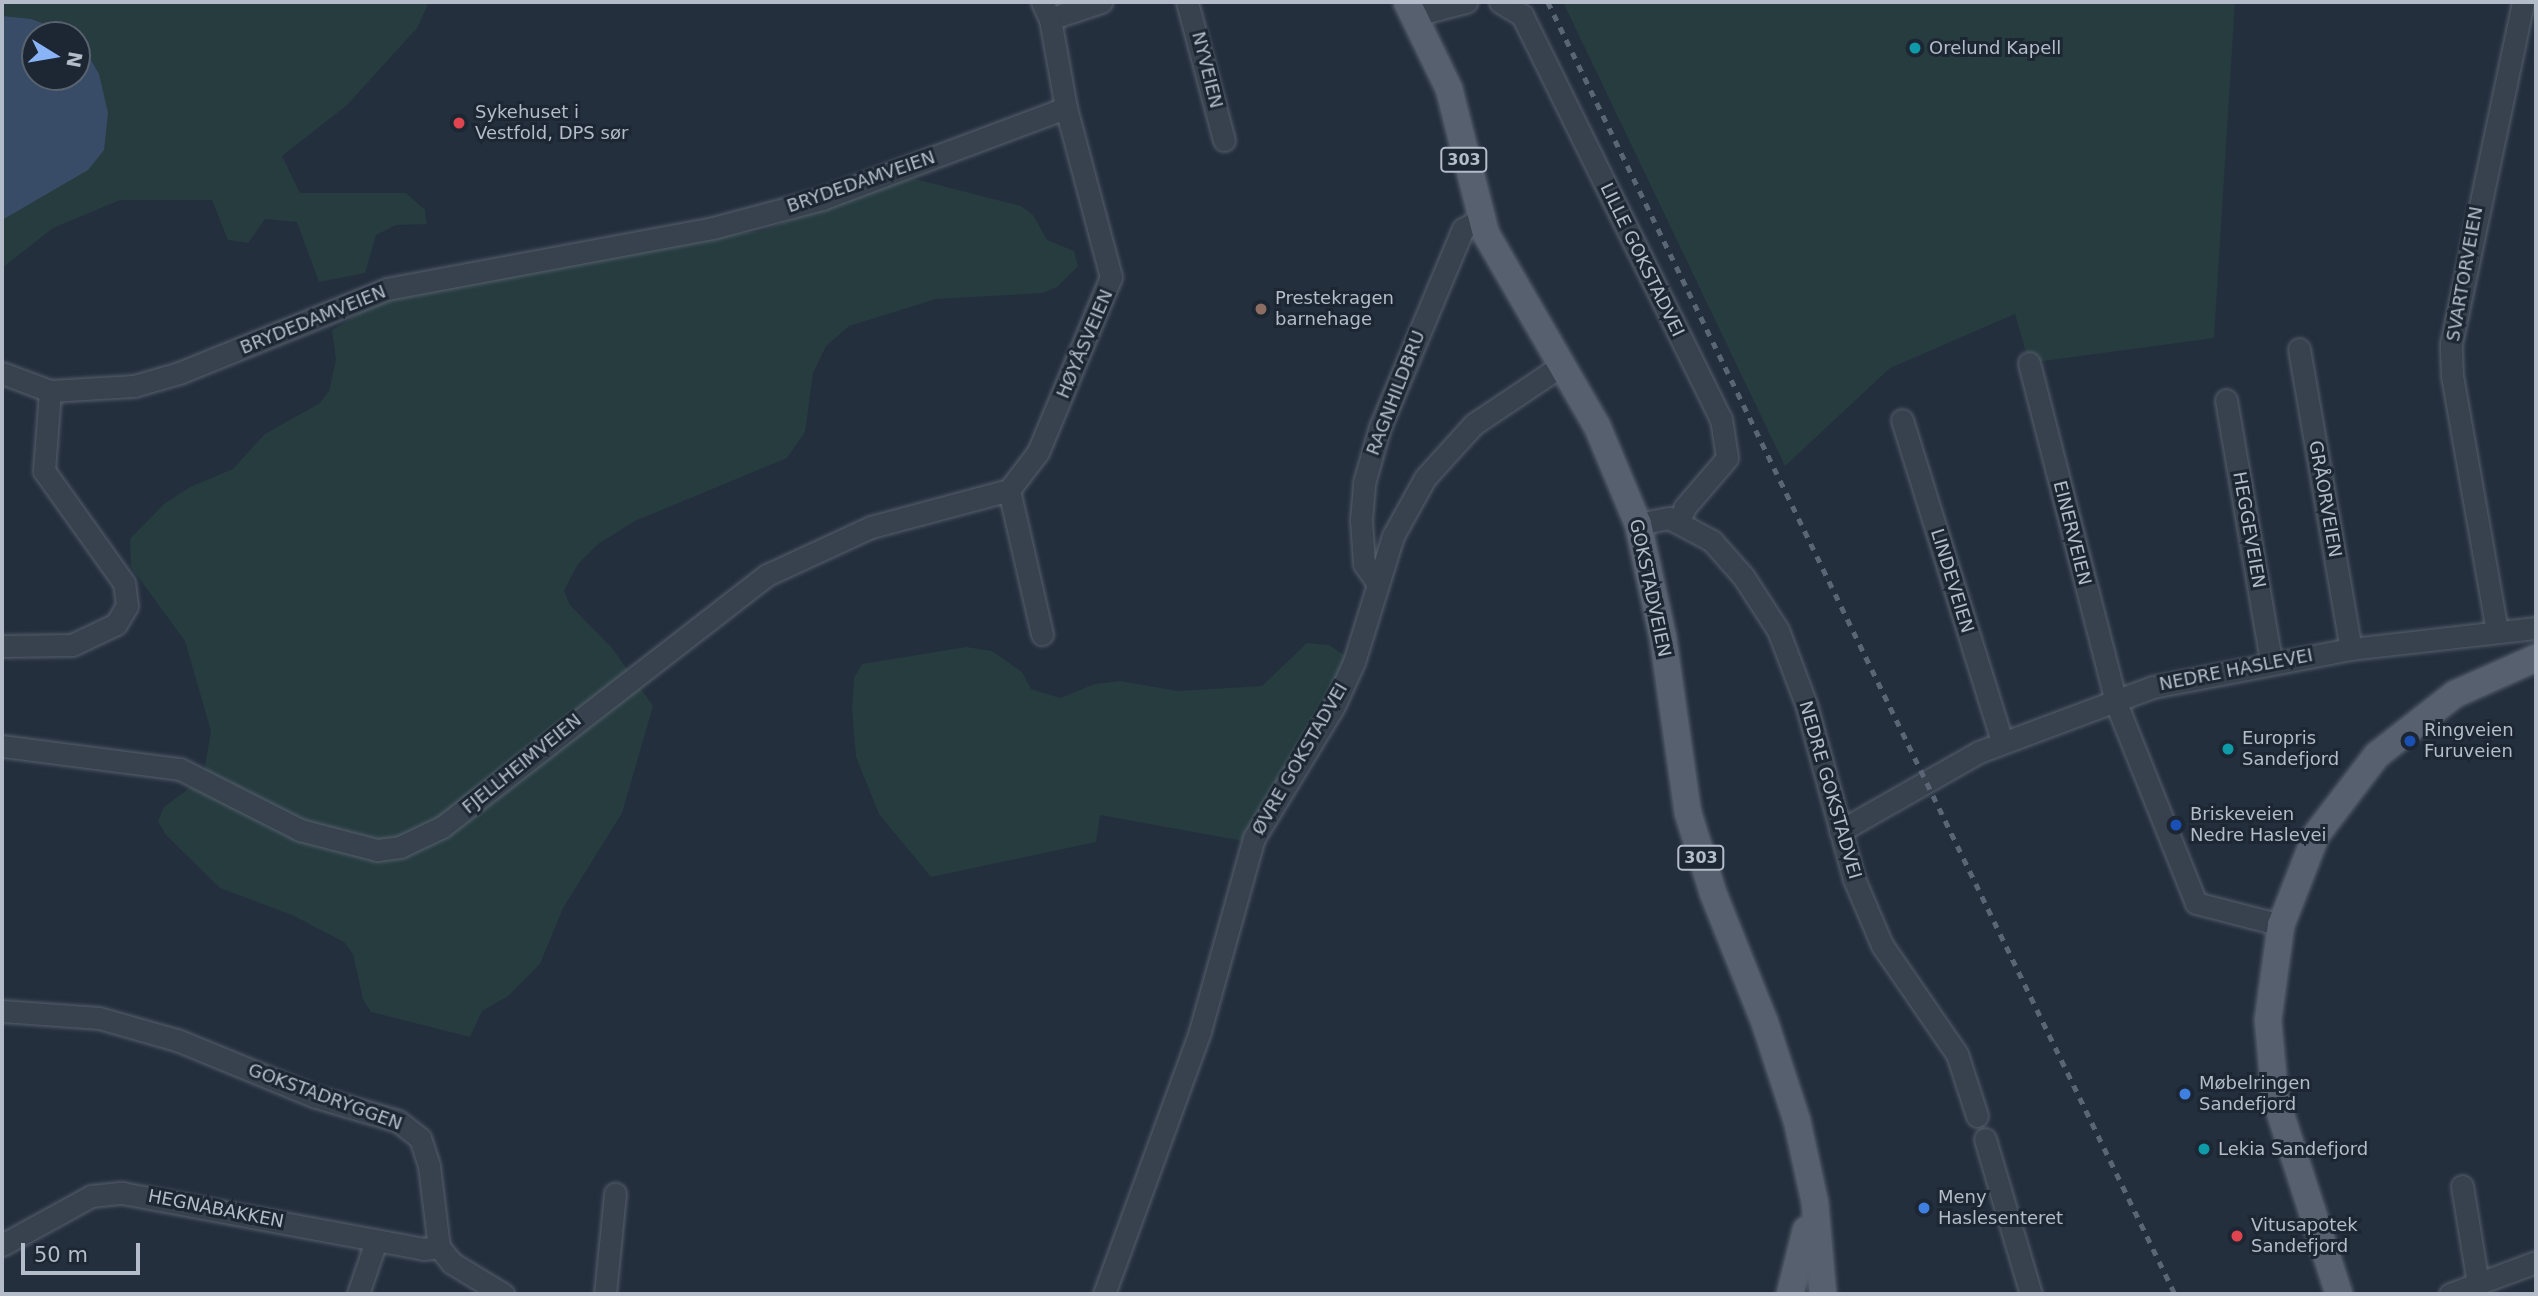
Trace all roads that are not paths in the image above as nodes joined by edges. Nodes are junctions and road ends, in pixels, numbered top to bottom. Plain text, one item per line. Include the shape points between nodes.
1 (1101, 2) edge
2 (1187, 2) edge
3 (1466, 2) edge
4 (1500, 2) edge
5 (2522, 2) edge
6 (1411, 9) edge
7 (1046, 10) edge
8 (1066, 108) junction
9 (1224, 140) dead end
10 (1480, 219) junction
11 (2299, 349) dead end
12 (2029, 363) dead end
13 (1562, 365) junction
14 (2, 373) edge
15 (50, 391) junction
16 (2226, 400) dead end
17 (1902, 420) dead end
18 (1009, 490) junction
19 (1679, 521) junction
20 (1638, 524) junction
21 (1376, 581) junction
22 (2536, 628) edge
23 (2497, 631) junction
24 (1042, 634) dead end
25 (2, 646) edge
26 (2351, 649) junction
27 (2536, 659) edge
28 (2271, 661) junction
29 (2116, 703) junction
30 (2002, 742) junction
31 (2, 746) edge
32 (1840, 831) junction
33 (2281, 925) junction
34 (2, 1011) edge
35 (1977, 1116) dead end
36 (1797, 1121) junction
37 (1985, 1139) dead end
38 (2462, 1186) dead end
39 (615, 1193) dead end
40 (376, 1241) junction
41 (2, 1245) edge
42 (439, 1247) junction
43 (2536, 1262) edge
44 (2478, 1284) junction
45 (358, 1294) edge
46 (503, 1294) edge
47 (605, 1294) edge
48 (1104, 1294) edge
49 (1793, 1294) edge
50 (1812, 1294) edge
51 (1823, 1294) edge
52 (2031, 1294) edge
53 (2339, 1294) edge
54 (2450, 1294) edge

1 - 7 street
2 - 9 street, NYVEIEN
3 - 6 street
4 - 19 street, LILLE GOKSTADVEI via 1522,15 1721,419 1727,458 1685,507
5 - 23 street, SVARTORVEIEN via 2451,344 2452,377
6 - 10 main road, GOKSTADVEIEN / 303 via 1449,89
7 - 8 street, HØYÅSVEIEN
8 - 15 street, BRYDEDAMVEIEN via 822,199 713,228 387,289 180,373 134,386
8 - 18 street, HØYÅSVEIEN via 1111,277 1038,452
10 - 13 main road, GOKSTADVEIEN / 303 via 1506,273
10 - 21 street, RAGNHILDBRU via 1463,229 1380,427 1364,483 1362,520 1364,564
11 - 26 street, GRÅORVEIEN
12 - 29 street, EINERVEIEN
13 - 20 main road, GOKSTADVEIEN / 303 via 1609,451
13 - 21 street, ØVRE GOKSTADVEI via 1474,424 1425,478
14 - 15 street
15 - 25 street via 44,471 124,583 127,606 116,624 72,645
16 - 28 street, HEGGEVEIEN
17 - 30 street, LINDEVEIEN
18 - 24 street
18 - 31 street, FJELLHEIMVEIEN via 871,527 767,575 442,827 400,847 377,850 300,830 180,769
19 - 20 street via 1669,518
19 - 32 street, NEDRE GOKSTADVEI via 1712,541 1729,559 1778,630 1806,704
20 - 36 main road, GOKSTADVEIEN / 303 via 1661,627 1696,846
21 - 48 street, ØVRE GOKSTADVEI via 1354,662 1334,706 1254,838 1200,1031
22 - 23 street, NEDRE HASLEVEI
23 - 26 street, NEDRE HASLEVEI
26 - 28 street, NEDRE HASLEVEI
27 - 33 main road via 2455,694 2377,755 2316,835
28 - 29 street, NEDRE HASLEVEI via 2153,687
29 - 30 street, NEDRE HASLEVEI
29 - 33 street, EINERVEIEN via 2196,903
30 - 32 street, NEDRE HASLEVEI via 1924,779
32 - 35 street, NEDRE GOKSTADVEI via 1882,945 1951,1044
33 - 53 main road via 2267,1020 2275,1097
34 - 42 street, GOKSTADRYGGEN via 99,1017 177,1040 316,1097 398,1121 420,1138 429,1166
36 - 49 main road, GOKSTADVEIEN / 303 via 1806,1242
36 - 51 main road, GOKSTADVEIEN / 303 via 1815,1203
37 - 52 street
38 - 44 street
39 - 47 street
40 - 41 street, HEGNABAKKEN via 122,1193 91,1196
40 - 42 street, HEGNABAKKEN via 423,1249
40 - 45 street
42 - 46 street via 452,1263
43 - 44 street
44 - 54 street
49 - 50 main road, 303

